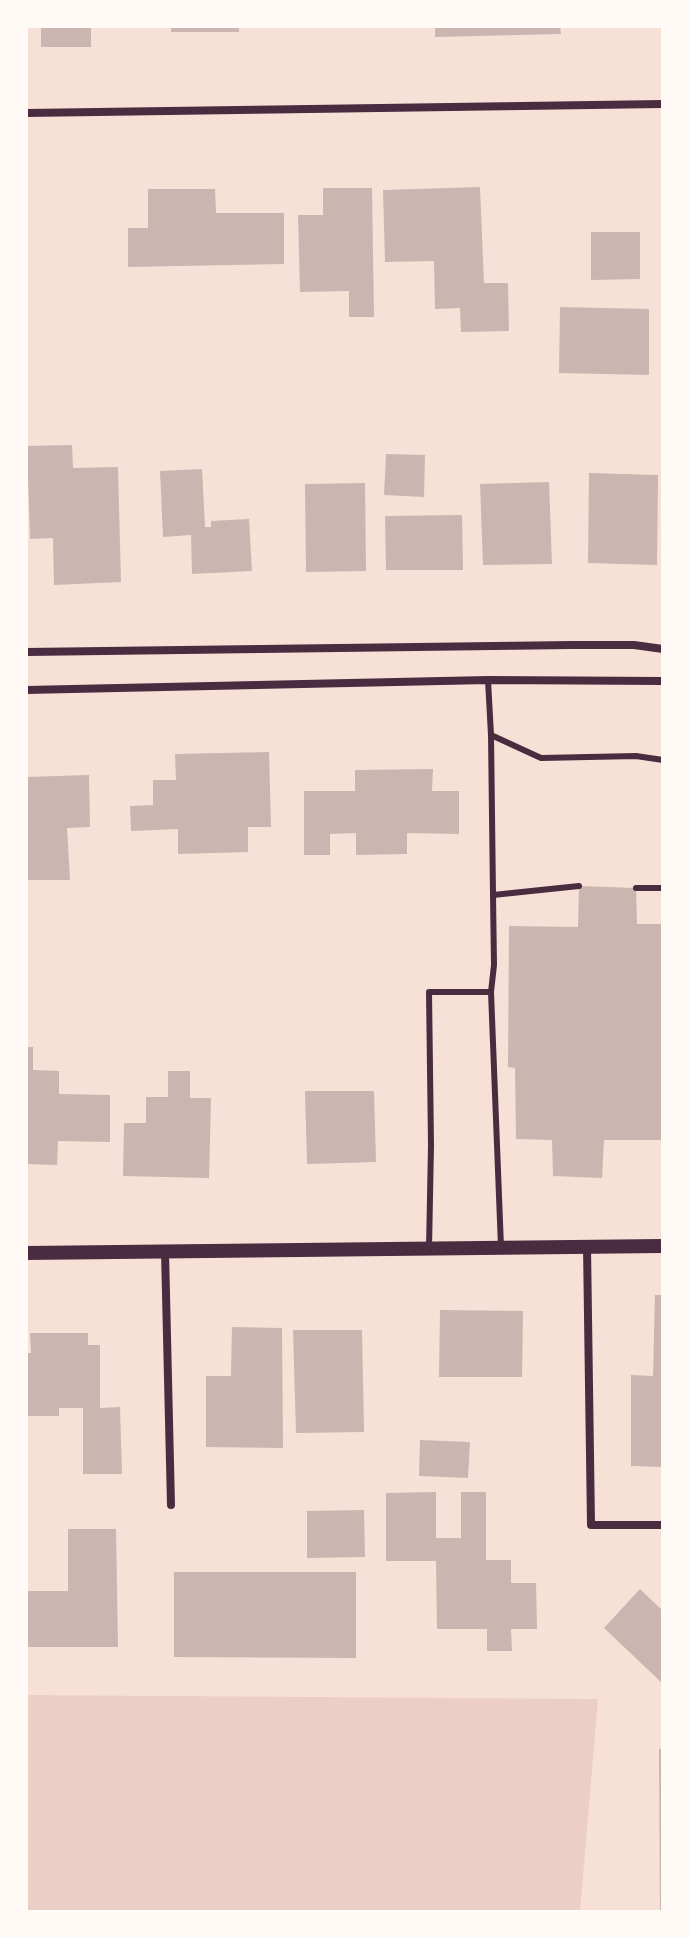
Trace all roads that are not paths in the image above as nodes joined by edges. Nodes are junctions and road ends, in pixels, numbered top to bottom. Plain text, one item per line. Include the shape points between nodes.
1 (663, 104) edge
2 (26, 113) edge
3 (663, 649) edge
4 (26, 652) edge
5 (488, 680) junction
6 (663, 681) edge
7 (26, 690) edge
8 (491, 735) junction
9 (663, 760) edge
10 (579, 886) dead end
11 (636, 888) dead end
12 (663, 888) edge
13 (493, 895) junction
14 (491, 992) junction
15 (587, 1246) junction
16 (663, 1246) edge
17 (501, 1247) junction
18 (429, 1249) junction
19 (165, 1252) junction
20 (26, 1253) edge
21 (171, 1505) dead end
22 (663, 1525) edge

1 - 2 street
3 - 4 street via 572,645
5 - 6 street
5 - 7 street
5 - 8 lane
8 - 9 lane via 541,758
8 - 13 lane
10 - 13 lane
11 - 12 lane
13 - 14 lane
14 - 17 lane
14 - 18 lane via 429,992
15 - 16 street
15 - 17 street
15 - 22 street via 591,1525
17 - 18 street
18 - 19 street
19 - 20 street
19 - 21 street

